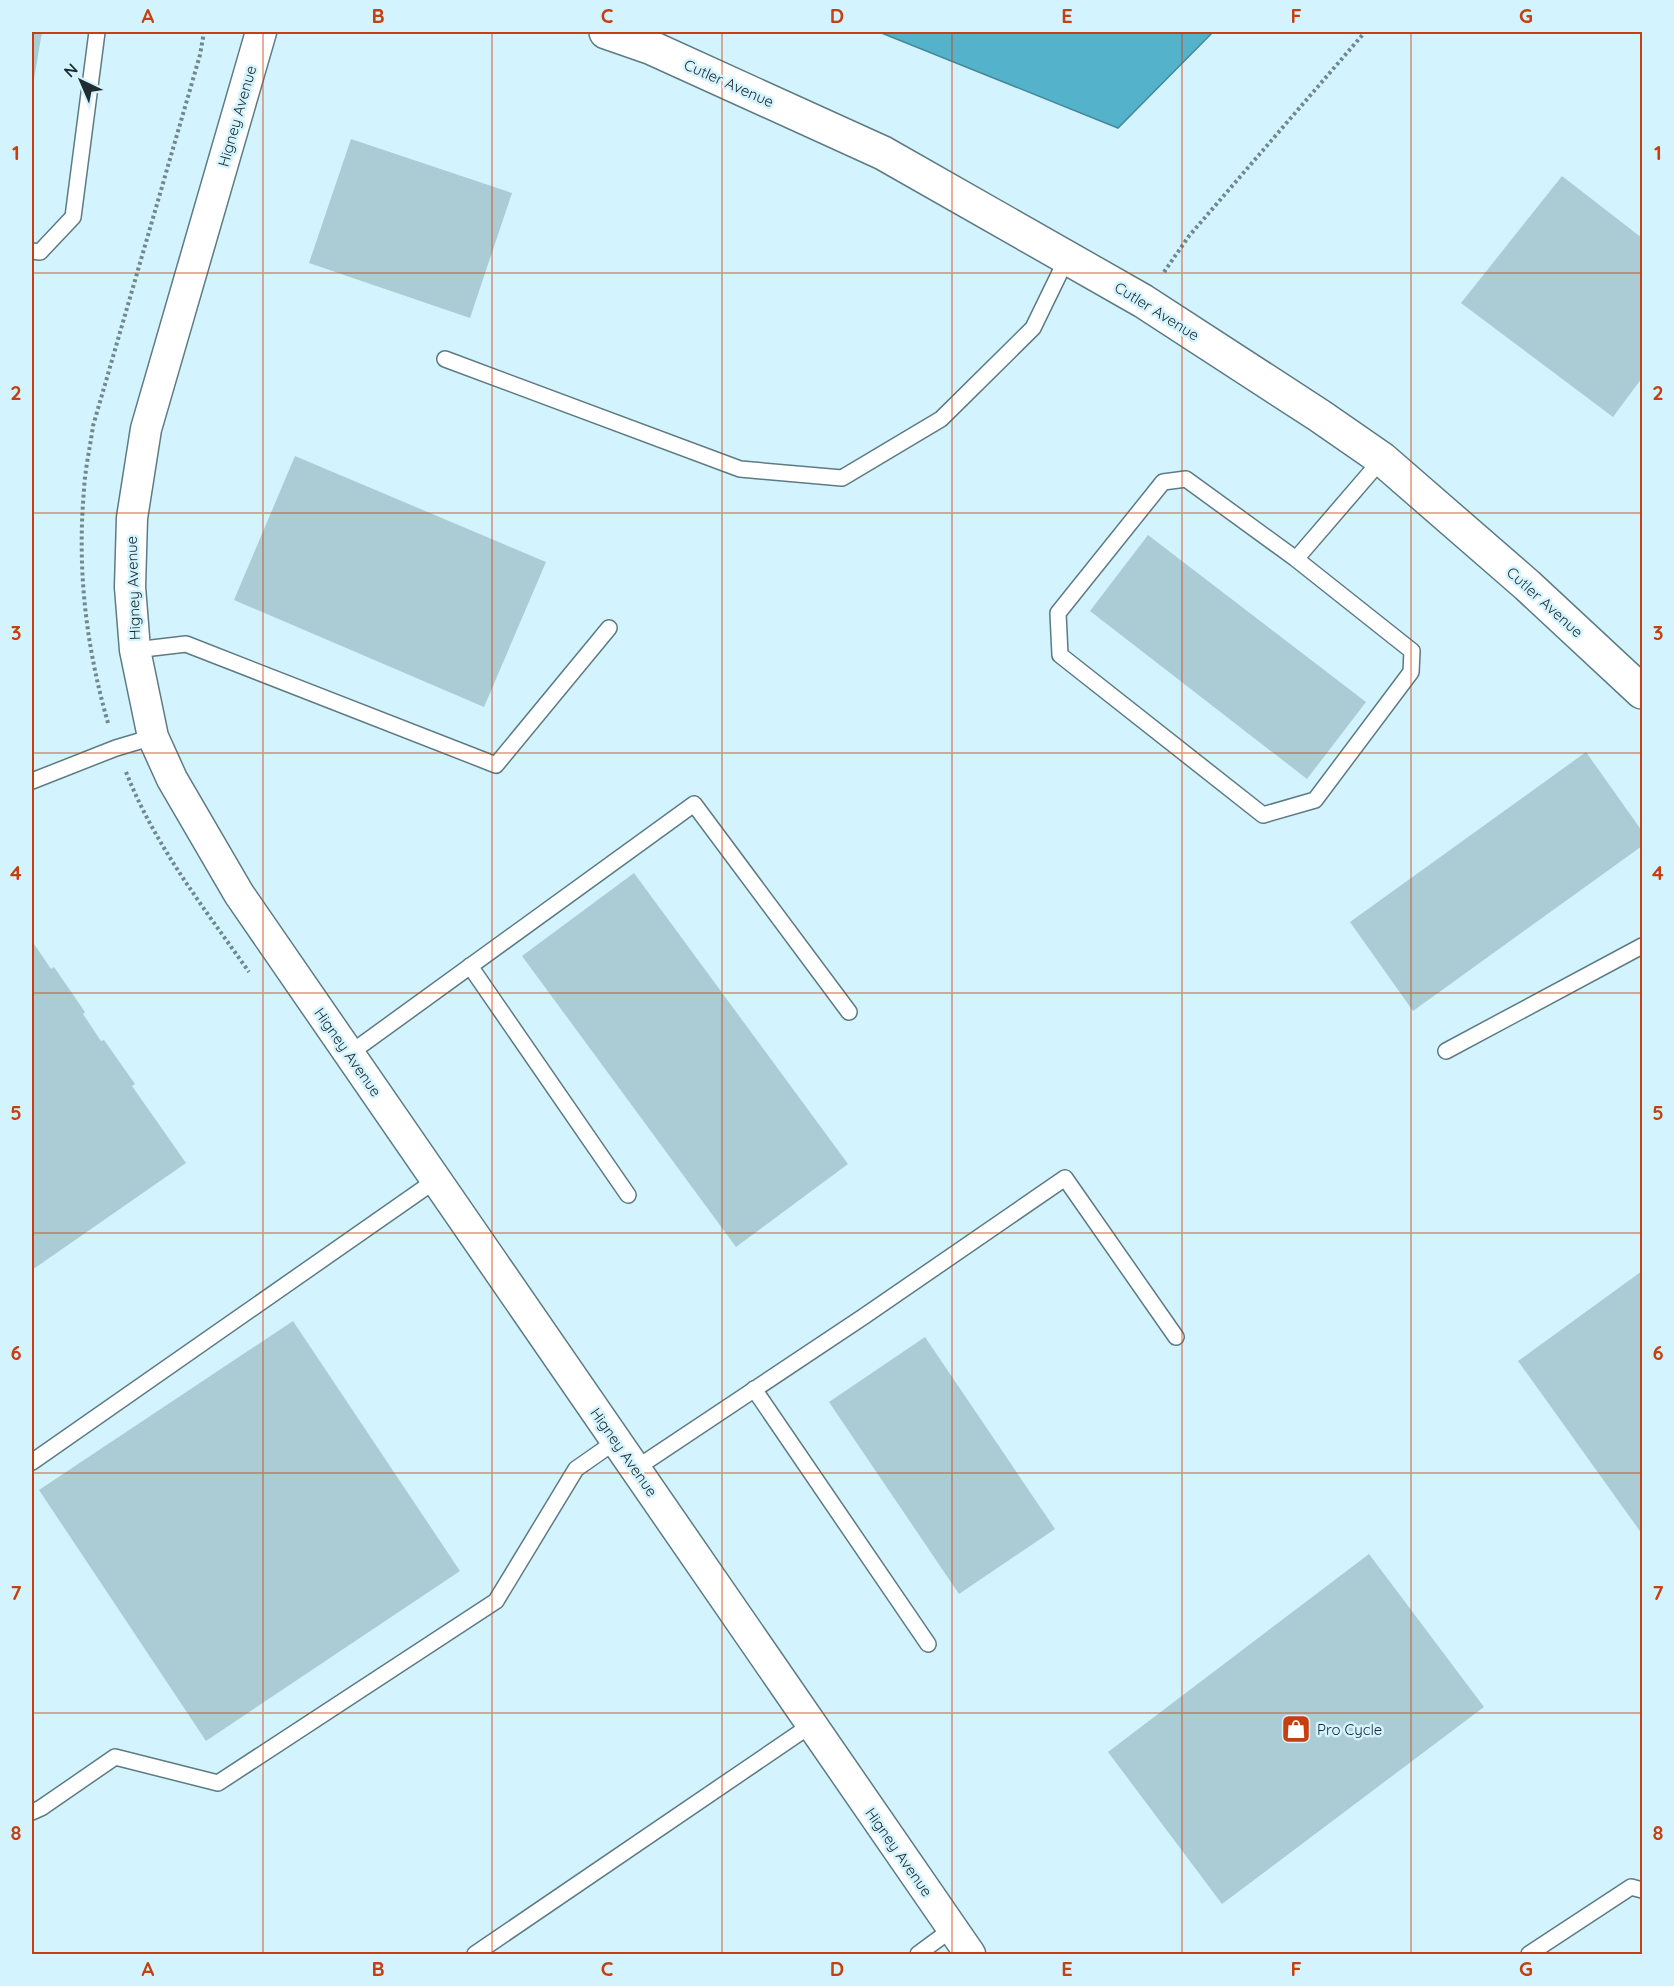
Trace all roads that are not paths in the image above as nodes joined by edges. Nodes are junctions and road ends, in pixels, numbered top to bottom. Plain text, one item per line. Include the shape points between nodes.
1 (97, 32) edge
2 (261, 32) edge
3 (606, 32) edge
4 (32, 251) edge
5 (1067, 258) junction
6 (445, 359) dead end
7 (1382, 459) junction
8 (1296, 559) junction
9 (609, 628) dead end
10 (135, 650) junction
11 (1642, 692) edge
12 (153, 737) junction
13 (32, 781) edge
14 (1642, 946) edge
15 (470, 966) junction
16 (849, 1012) dead end
17 (1446, 1051) dead end
18 (349, 1054) junction
19 (436, 1180) junction
20 (628, 1195) dead end
21 (1176, 1336) dead end
22 (753, 1389) junction
23 (616, 1441) junction
24 (32, 1462) edge
25 (635, 1469) junction
26 (928, 1644) dead end
27 (811, 1725) junction
28 (32, 1812) edge
29 (1642, 1890) edge
30 (952, 1929) junction
31 (475, 1954) edge
32 (918, 1954) edge
33 (970, 1954) edge
34 (1529, 1954) edge

1 - 4 lane via 73,216 40,252
2 - 10 street, Higney Avenue via 146,429 132,518 130,587
3 - 5 street, Cutler Avenue via 652,48 883,153
5 - 6 lane via 1033,328 941,419 842,478 740,469
5 - 7 street, Cutler Avenue via 1143,301
7 - 8 lane
7 - 11 street, Cutler Avenue
8 - 8 lane via 1186,479 1163,482 1058,613 1060,655 1263,815 1315,800 1412,672 1412,651
9 - 10 lane via 496,765 186,644
10 - 12 street, Higney Avenue
12 - 13 lane
12 - 18 street, Higney Avenue via 172,779 239,894
14 - 17 lane
15 - 16 lane via 694,804
15 - 18 lane
15 - 20 lane
18 - 19 street, Higney Avenue
19 - 23 street, Higney Avenue
19 - 24 lane
21 - 22 lane via 1065,1178
22 - 25 lane
22 - 26 lane
23 - 25 street, Higney Avenue
23 - 28 lane via 576,1469 496,1601 218,1784 115,1757
25 - 27 street, Higney Avenue
27 - 30 street, Higney Avenue
27 - 31 lane
29 - 34 lane via 1630,1887
30 - 32 lane
30 - 33 street, Higney Avenue

